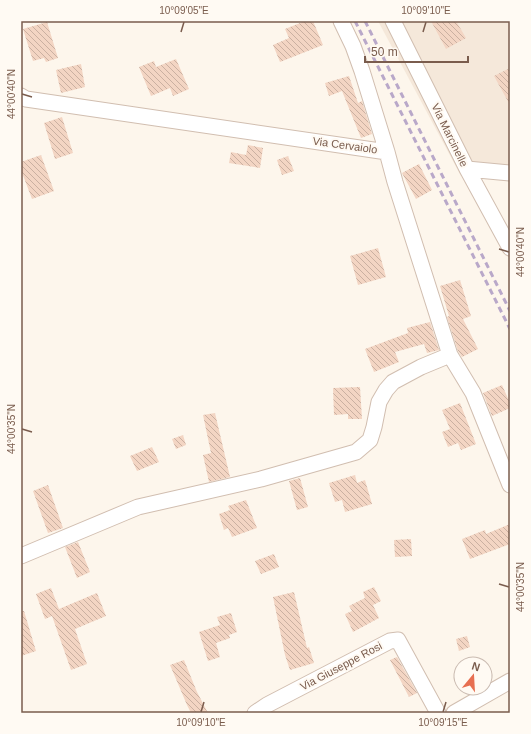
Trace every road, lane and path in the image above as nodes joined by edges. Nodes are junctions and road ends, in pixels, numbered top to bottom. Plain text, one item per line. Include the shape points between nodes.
1 (341, 21) edge
2 (393, 21) edge
3 (23, 99) edge
4 (387, 152) junction
5 (467, 169) junction
6 (510, 173) edge
7 (510, 248) edge
8 (450, 355) junction
9 (510, 485) edge
10 (21, 556) edge
11 (510, 681) edge
12 (254, 713) edge
13 (438, 713) edge
14 (454, 713) edge

1 - 4 street via 360,65
2 - 5 street, Via Marcinelle
3 - 4 street, Via Cervaiolo
4 - 8 street, Via Cervaiolo
5 - 6 street
5 - 7 street, Via Marcinelle
8 - 9 street, Via Cervaiolo via 473,393
8 - 10 street via 393,382 379,402 370,440 356,452 261,480 138,507
11 - 14 street
12 - 13 street, Via Giuseppe Rosi via 390,641 398,640

